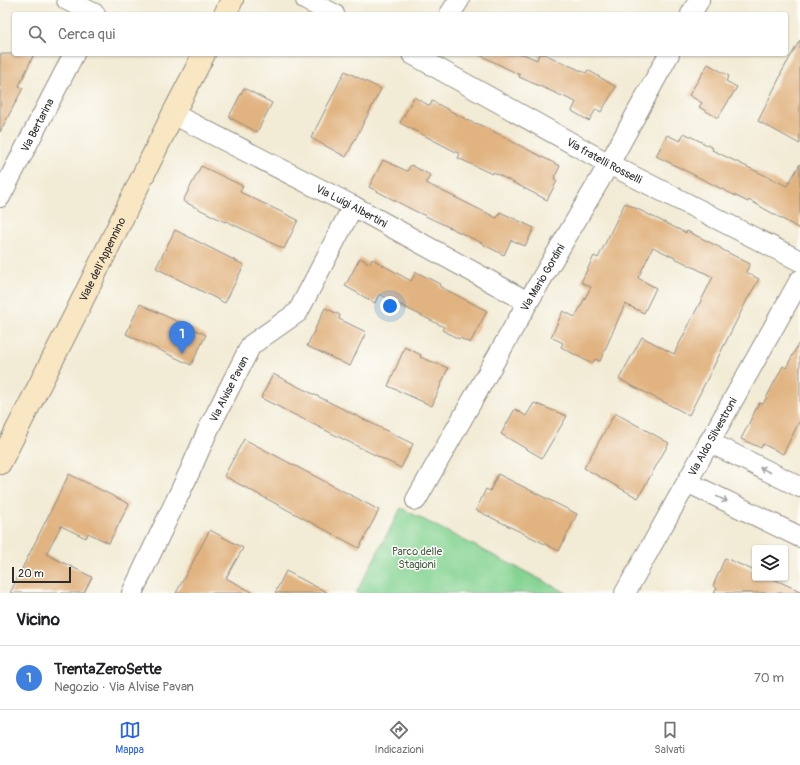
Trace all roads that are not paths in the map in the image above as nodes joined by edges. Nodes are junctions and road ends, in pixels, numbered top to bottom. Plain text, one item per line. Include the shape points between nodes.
1 (67, 0) edge
2 (103, 0) edge
3 (232, 0) edge
4 (306, 0) edge
5 (459, 0) edge
6 (699, 0) edge
7 (91, 12) edge
8 (96, 12) edge
9 (225, 12) edge
10 (330, 12) edge
11 (451, 12) edge
12 (692, 12) edge
13 (73, 56) edge
14 (203, 56) edge
15 (420, 56) edge
16 (668, 56) edge
17 (174, 114) junction
18 (609, 164) junction
19 (0, 197) edge
20 (353, 206) junction
21 (800, 261) edge
22 (800, 280) edge
23 (528, 302) junction
24 (709, 442) junction
25 (0, 463) edge
26 (687, 482) junction
27 (800, 487) edge
28 (416, 500) dead end
29 (800, 537) edge
30 (132, 593) edge
31 (625, 593) edge

1 - 7 street
2 - 8 street
3 - 9 main road
4 - 10 street
5 - 11 street
6 - 12 street
13 - 19 street, Via Bertarina
14 - 17 main road, Viale dell'Appennino
15 - 18 street, Via fratelli Rosselli
16 - 18 street, Via Mario Gordini
17 - 20 street, Via Luigi Albertini
17 - 25 main road, Viale dell'Appennino
18 - 21 street, Via fratelli Rosselli
18 - 23 street, Via Mario Gordini
20 - 23 street, Via Luigi Albertini
20 - 30 street, Via Alvise Pavan via 298,312 251,345
22 - 24 street, Via Aldo Silvestroni
23 - 28 street, Via Mario Gordini
24 - 26 street, Via Aldo Silvestroni
27 -> 24 street
26 -> 29 street
26 - 31 street, Via Aldo Silvestroni

